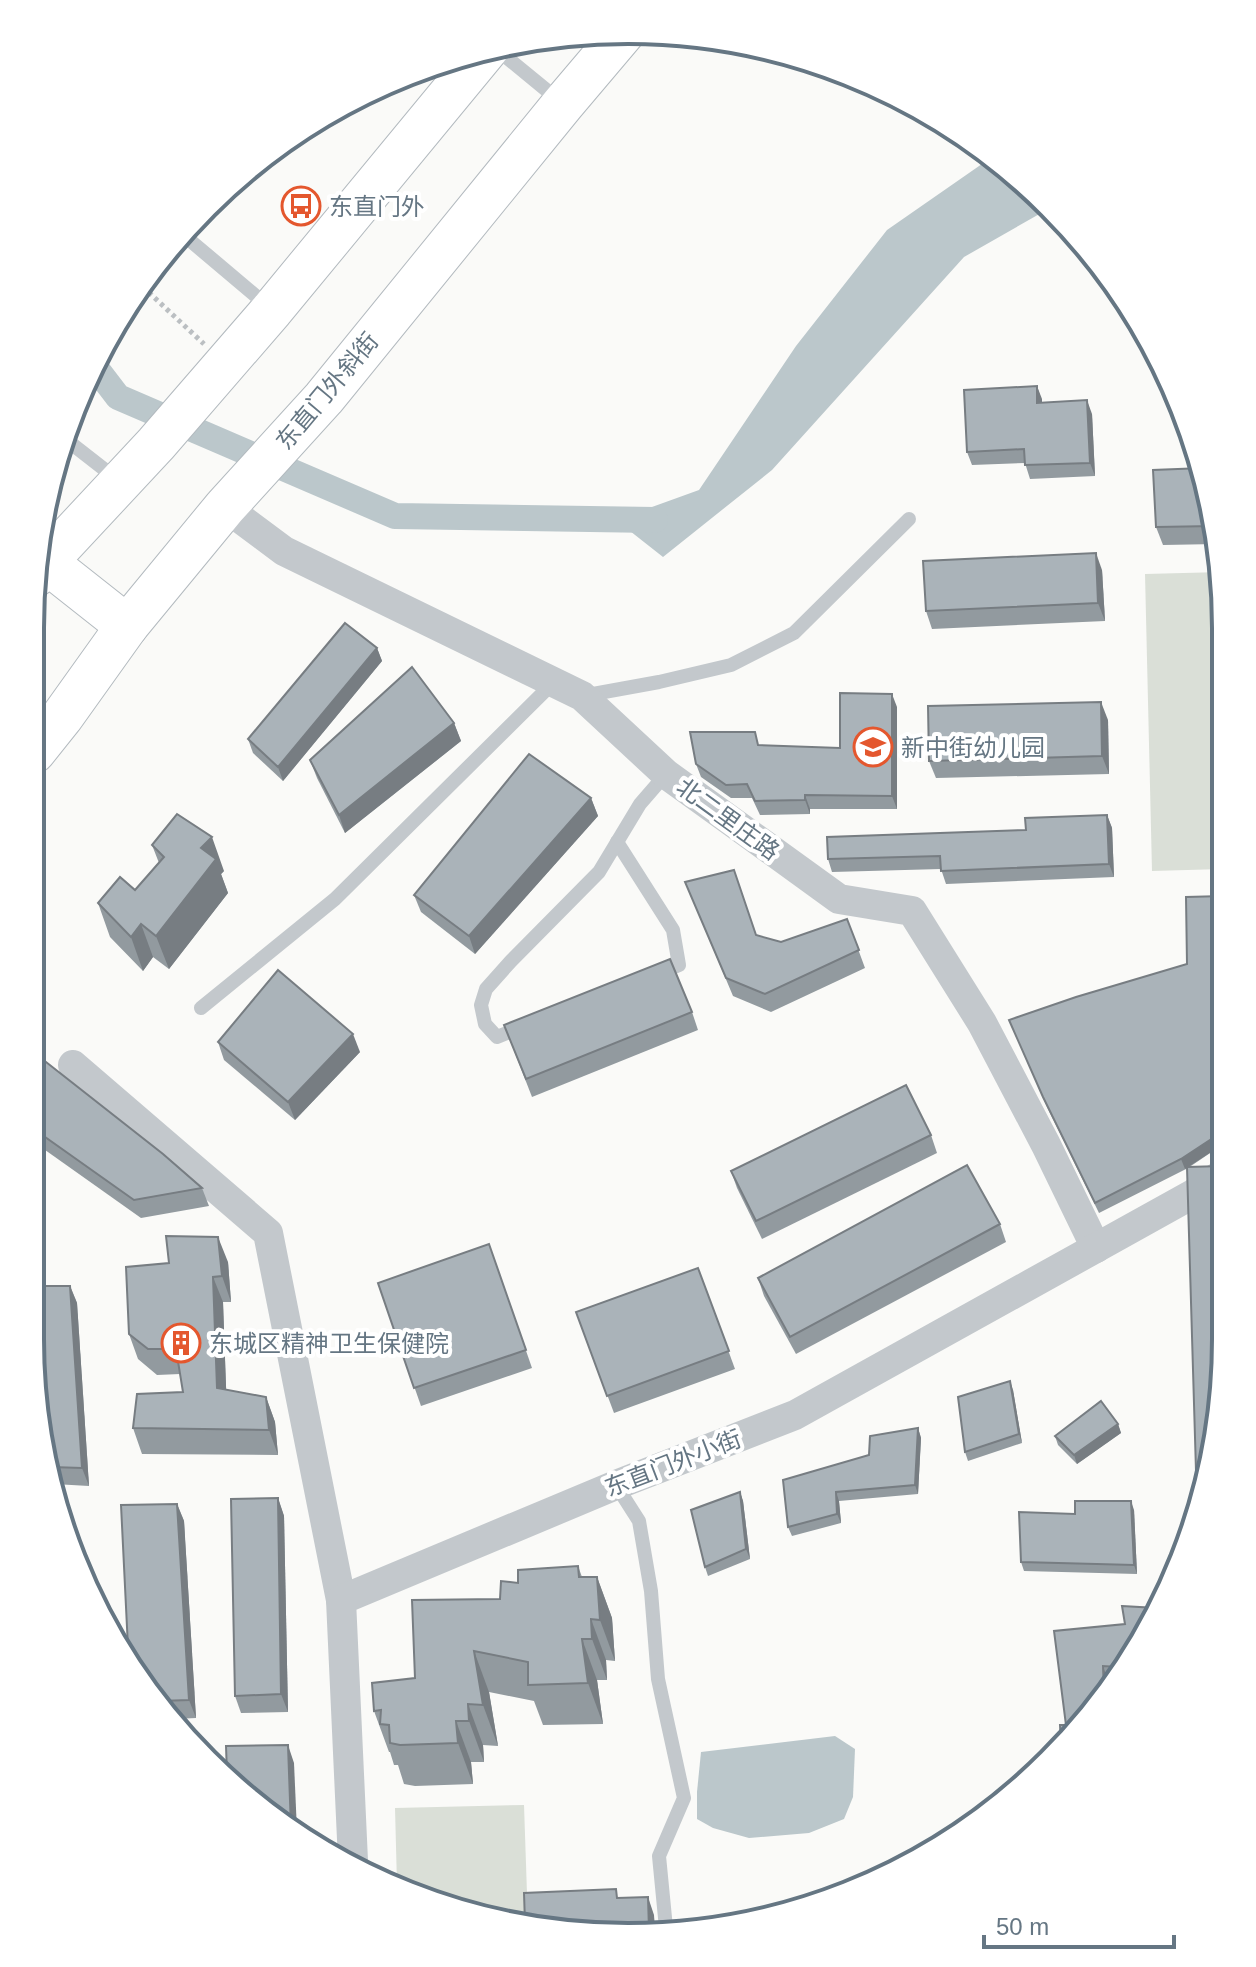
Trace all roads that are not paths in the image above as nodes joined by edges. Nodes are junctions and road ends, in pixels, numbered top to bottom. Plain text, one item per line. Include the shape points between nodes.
1 (614, 44) edge
2 (503, 58) edge
3 (478, 64) edge
4 (563, 104) junction
5 (191, 241) edge
6 (272, 310) junction
7 (73, 445) edge
8 (121, 483) junction
9 (225, 507) junction
10 (909, 519) dead end
11 (49, 554) edge
12 (47, 570) edge
13 (127, 626) junction
14 (554, 682) junction
15 (582, 696) junction
16 (44, 740) edge
17 (666, 774) junction
18 (617, 842) junction
19 (637, 981) edge
20 (201, 1008) dead end
21 (540, 1020) edge
22 (73, 1065) dead end
23 (1212, 1181) edge
24 (1096, 1248) junction
25 (616, 1485) junction
26 (341, 1600) junction
27 (353, 1854) edge
28 (665, 1922) edge

1 - 4 main road, 东直门外斜街
2 - 4 lane
3 - 6 main road
4 - 9 main road, 东直门外斜街 via 324,398
5 - 6 lane
6 - 8 main road
7 - 8 lane
8 - 11 main road
9 - 13 main road, 东直门外斜街
9 - 14 street, 北二里庄路 via 284,551
10 - 15 lane via 794,633 731,665
12 - 13 main road
13 - 16 main road, 东直门外斜街
14 - 15 street, 北二里庄路
14 - 20 lane via 335,899
15 - 17 street, 北二里庄路
17 - 18 lane
17 - 24 street, 北二里庄路 via 839,899 912,911 982,1023
18 - 19 lane via 673,930 679,965
18 - 21 lane via 599,872 486,989 481,1005 485,1024 497,1037
22 - 26 street via 268,1233
23 - 24 street, 东直门外小街
24 - 25 street, 东直门外小街 via 795,1415
25 - 26 street, 东直门外小街
25 - 28 lane via 639,1521 658,1679 684,1798 659,1856
26 - 27 street

